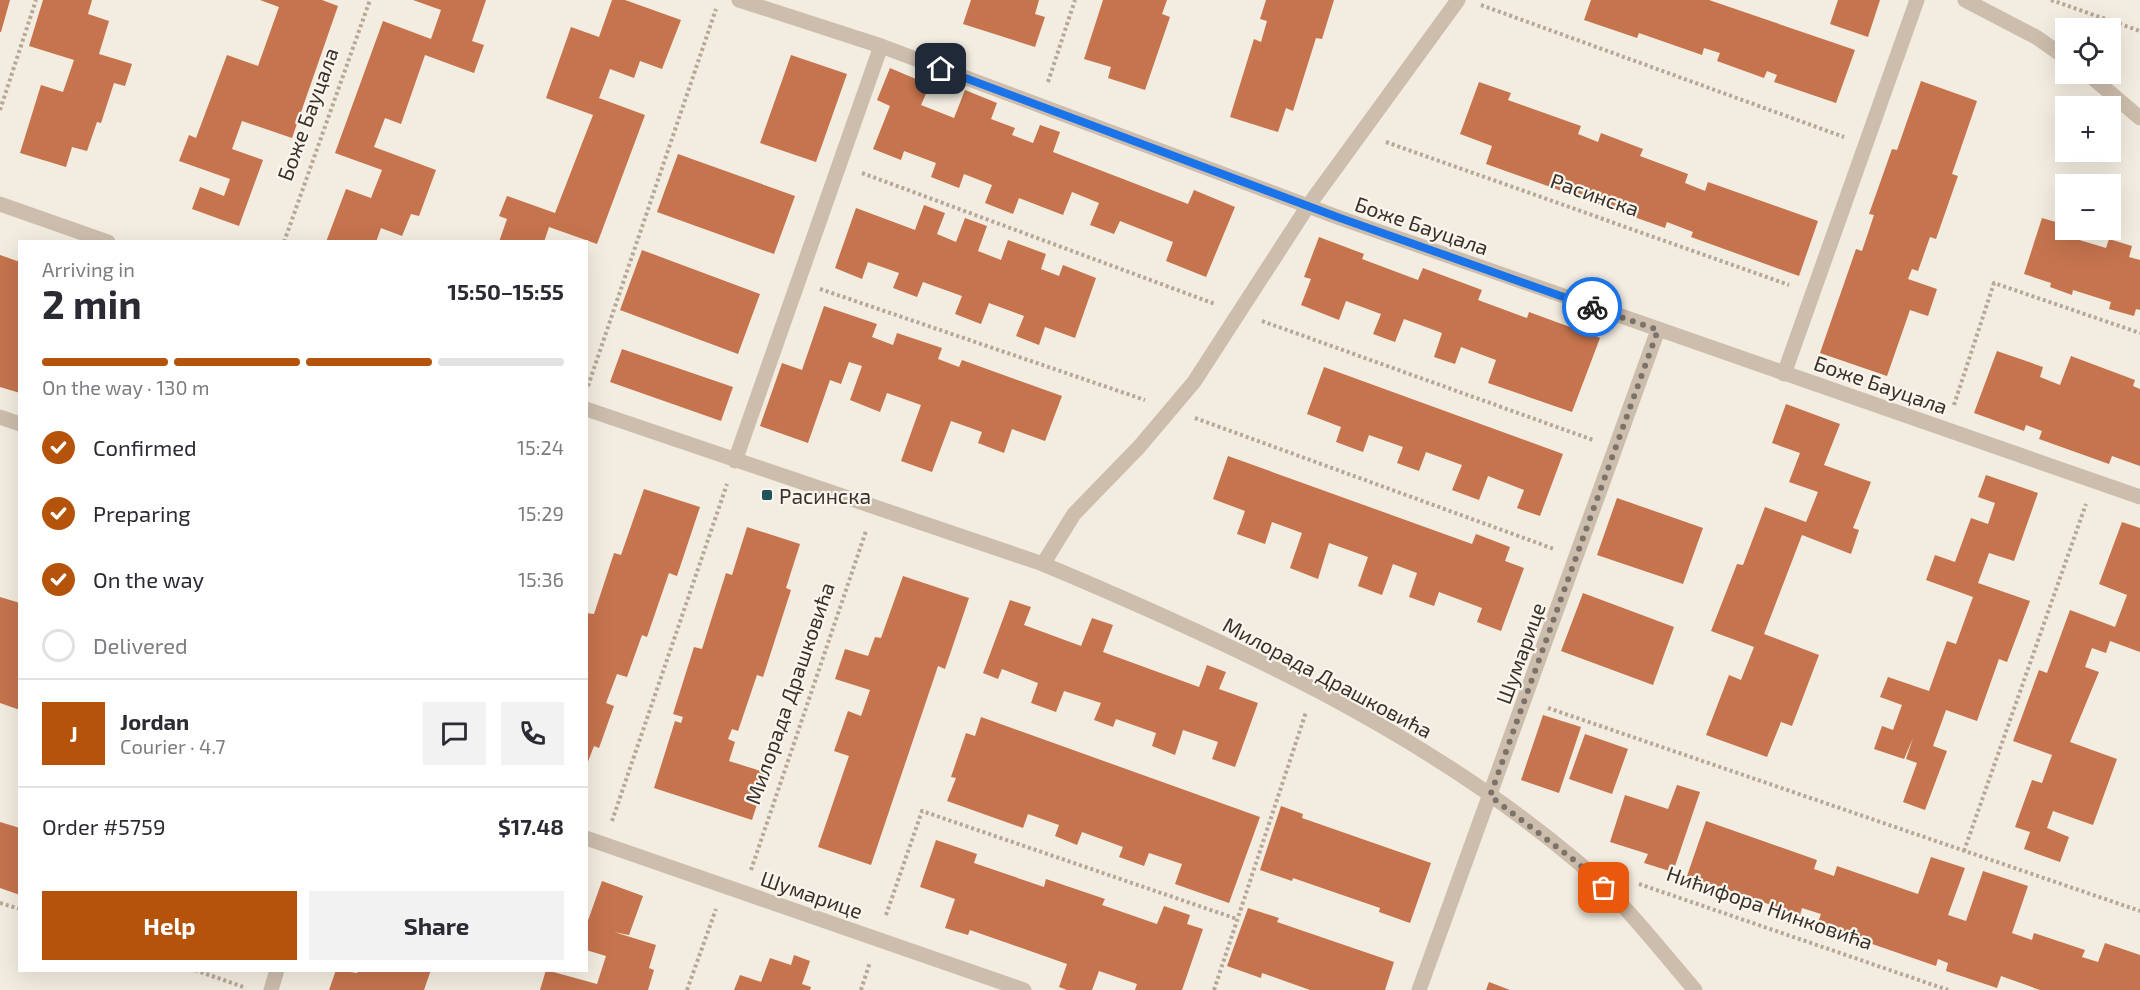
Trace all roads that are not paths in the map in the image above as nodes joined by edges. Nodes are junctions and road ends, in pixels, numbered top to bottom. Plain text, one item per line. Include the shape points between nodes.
1 (739, 0) edge
2 (1458, 0) edge
3 (1917, 0) edge
4 (1965, 0) edge
5 (881, 46) junction
6 (2055, 50) edge
7 (2100, 84) edge
8 (2140, 118) edge
9 (0, 204) edge
10 (1308, 206) junction
11 (102, 240) edge
12 (1658, 330) junction
13 (1784, 374) junction
14 (588, 410) edge
15 (0, 417) edge
16 (18, 423) edge
17 (735, 461) junction
18 (2140, 497) edge
19 (1043, 564) junction
20 (1490, 796) junction
21 (588, 839) edge
22 (276, 972) edge
23 (271, 990) edge
24 (1024, 990) edge
25 (1419, 990) edge
26 (1695, 990) edge

1 - 5 street, Боже Бауцала
2 - 10 street
3 - 13 street
4 - 6 street
5 - 10 street, Боже Бауцала
5 - 17 street
7 - 8 street
9 - 11 street
10 - 12 street, Боже Бауцала
10 - 19 street via 1194,382 1074,514
12 - 13 street, Боже Бауцала
12 - 20 street, Шумарице
13 - 18 street, Боже Бауцала
14 - 17 street, Милорада Драшковића
15 - 16 street
17 - 19 street, Милорада Драшковића
19 - 20 street, Милорада Драшковића via 1138,604 1314,689 1424,750
20 - 25 street, Шумарице
20 - 26 street, Милорада Драшковића via 1579,864
21 - 24 street, Шумарице
22 - 23 street

